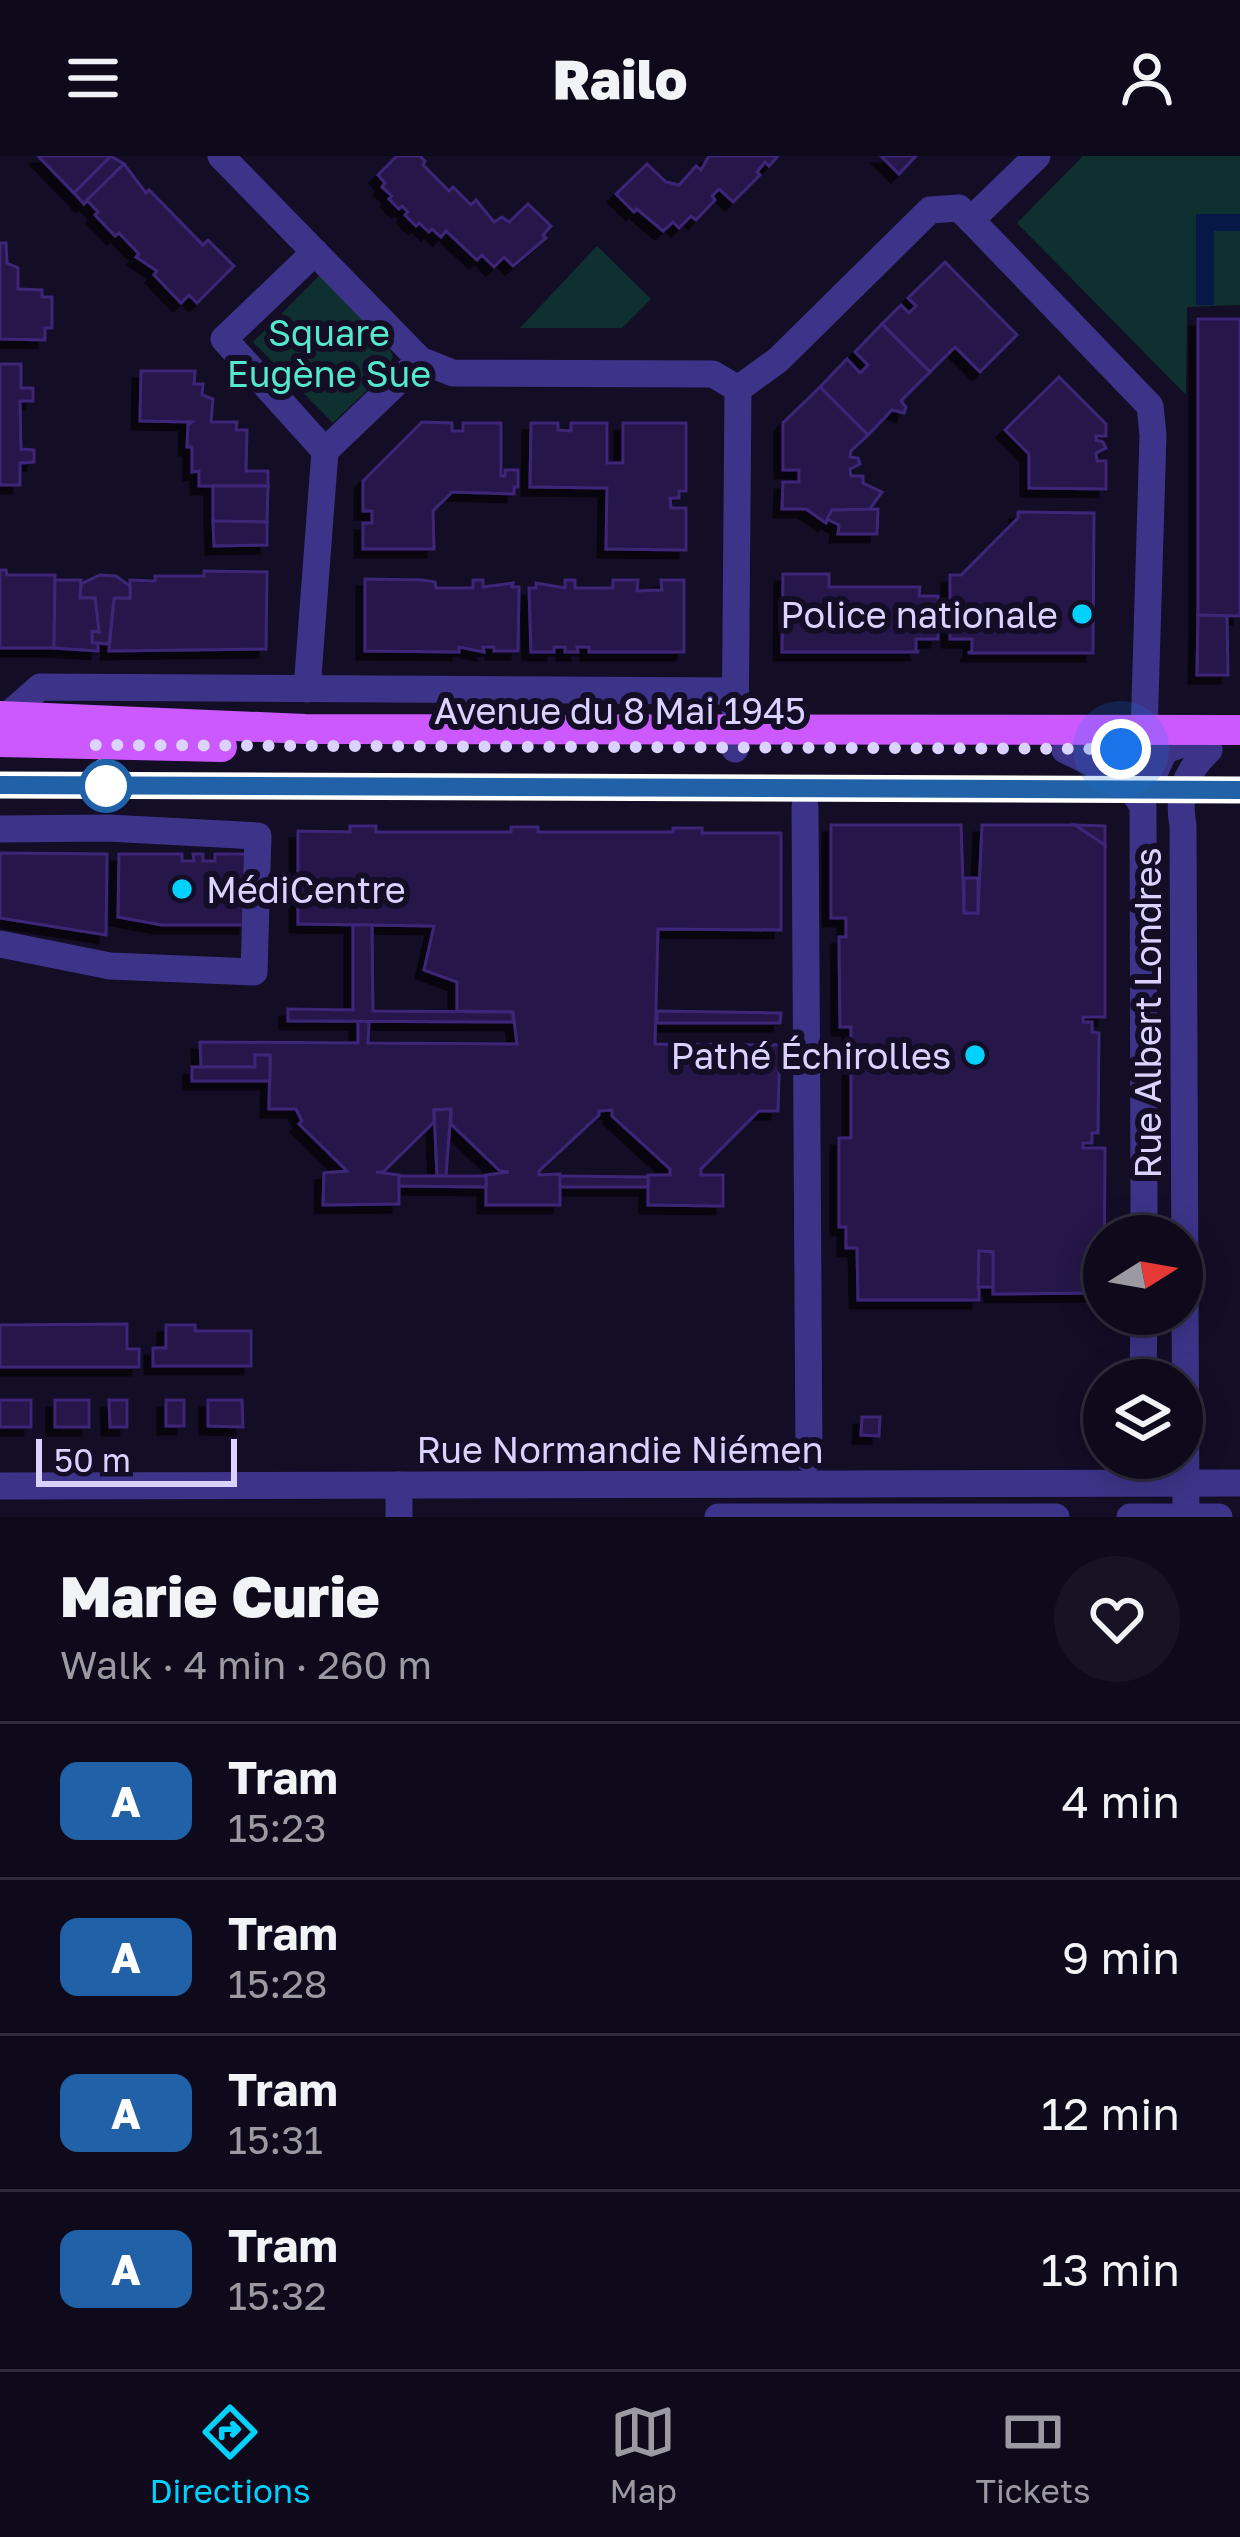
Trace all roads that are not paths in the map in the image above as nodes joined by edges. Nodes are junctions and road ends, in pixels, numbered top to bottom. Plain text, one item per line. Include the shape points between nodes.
1 (221, 156) edge
2 (1037, 156) edge
3 (971, 220) junction
4 (316, 252) junction
5 (420, 360) junction
6 (738, 389) junction
7 (326, 452) junction
8 (307, 689) junction
9 (735, 691) junction
10 (2, 725) edge
11 (736, 739) junction
12 (1228, 740) edge
13 (1065, 749) junction
14 (1152, 749) junction
15 (1180, 797) junction
16 (1142, 801) junction
17 (805, 807) dead end
18 (0, 830) edge
19 (4, 945) edge
20 (1144, 1215) edge
21 (809, 1459) dead end
22 (1083, 1474) edge
23 (1141, 1479) edge
24 (1169, 1479) edge
25 (1185, 1484) junction
26 (1240, 1484) edge
27 (399, 1485) junction
28 (743, 1485) junction
29 (826, 1485) junction
30 (0, 1486) edge
31 (826, 1515) edge
32 (399, 1517) edge
33 (718, 1517) edge
34 (744, 1517) edge
35 (1056, 1517) edge
36 (1134, 1517) edge
37 (1186, 1517) edge
38 (1219, 1517) edge

1 - 4 street
2 - 3 street
3 - 6 street via 959,208 930,210 778,360
3 - 14 street via 1150,406 1144,688
4 - 5 street
4 - 7 street via 224,339
5 - 6 street via 453,373 713,374
5 - 7 street
6 - 9 street
7 - 8 street
8 - 9 street, Avenue du 8 Mai 1945
8 - 10 street, Avenue du 8 Mai 1945 via 40,688
9 - 11 street
10 - 11 main road, Avenue du 8 Mai 1945 via 304,748
11 - 13 main road, Avenue du 8 Mai 1945
11 - 14 main road, Avenue du 8 Mai 1945
12 - 14 main road, Avenue du 8 Mai 1945
12 - 15 street, Rue Albert Londres via 1194,766
13 - 14 main road, Avenue du 8 Mai 1945
13 - 16 street, Rue Albert Londres
14 - 15 street, Rue Albert Londres
14 - 16 street, Rue Albert Londres
15 - 25 street, Rue Albert Londres
16 - 20 street, Rue Albert Londres
17 - 21 street
18 - 19 street via 258,836 254,973 110,966
22 - 29 street, Rue Normandie Niémen
23 - 36 street
24 - 25 street, Rue Normandie Niémen
25 - 26 street, Rue Normandie Niémen
25 - 37 street, Rue Albert Londres
27 - 28 street, Rue Normandie Niémen
27 - 30 street, Rue Normandie Niémen
27 - 32 street
28 - 29 street, Rue Normandie Niémen
28 - 34 street
29 - 31 street
31 - 34 street, Rue Normandie Niémen
31 - 35 street, Rue Normandie Niémen
33 - 34 street, Rue Normandie Niémen
36 - 37 street
37 - 38 street

